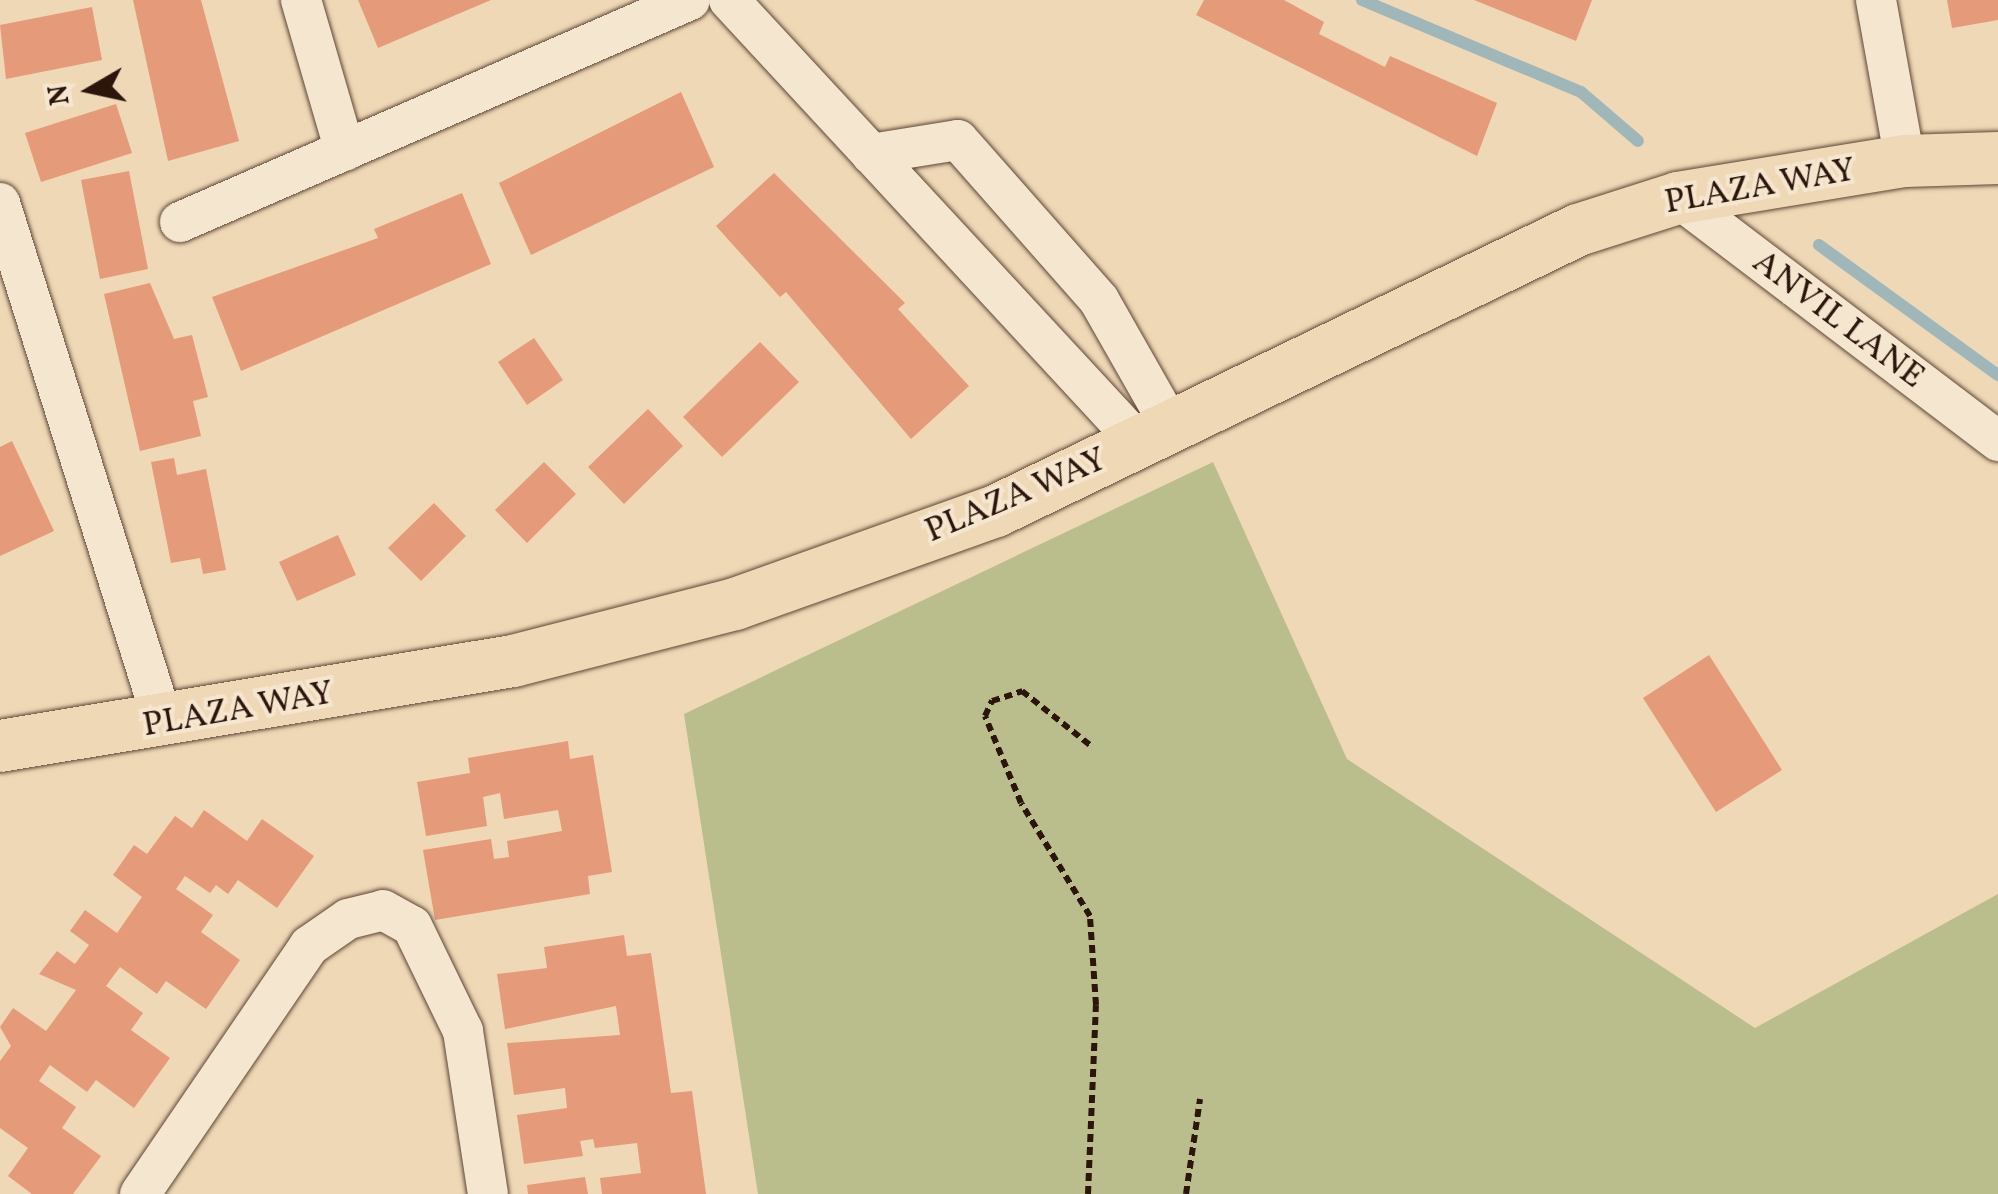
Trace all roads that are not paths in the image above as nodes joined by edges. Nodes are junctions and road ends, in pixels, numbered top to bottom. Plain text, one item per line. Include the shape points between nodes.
1 (301, 0) edge
2 (690, 0) edge
3 (729, 0) edge
4 (1876, 0) edge
5 (345, 151) junction
6 (871, 154) junction
7 (1998, 158) edge
8 (1905, 162) junction
9 (1678, 198) junction
10 (0, 203) edge
11 (180, 222) dead end
12 (1154, 434) junction
13 (1998, 441) edge
14 (164, 724) junction
15 (0, 746) edge
16 (140, 1194) edge
17 (488, 1194) edge

1 - 5 street
2 - 5 street
3 - 6 street
4 - 8 street
5 - 11 street
6 - 12 street
6 - 12 street via 958,140 1099,300
7 - 8 main road, PLAZA WAY
8 - 9 main road, PLAZA WAY
9 - 12 main road, PLAZA WAY via 1578,230
9 - 13 street, ANVIL LANE
10 - 14 street
12 - 14 main road, PLAZA WAY via 996,511 736,604 513,661
14 - 15 main road, PLAZA WAY
16 - 17 street via 309,946 348,919 384,910 412,926 463,1031

